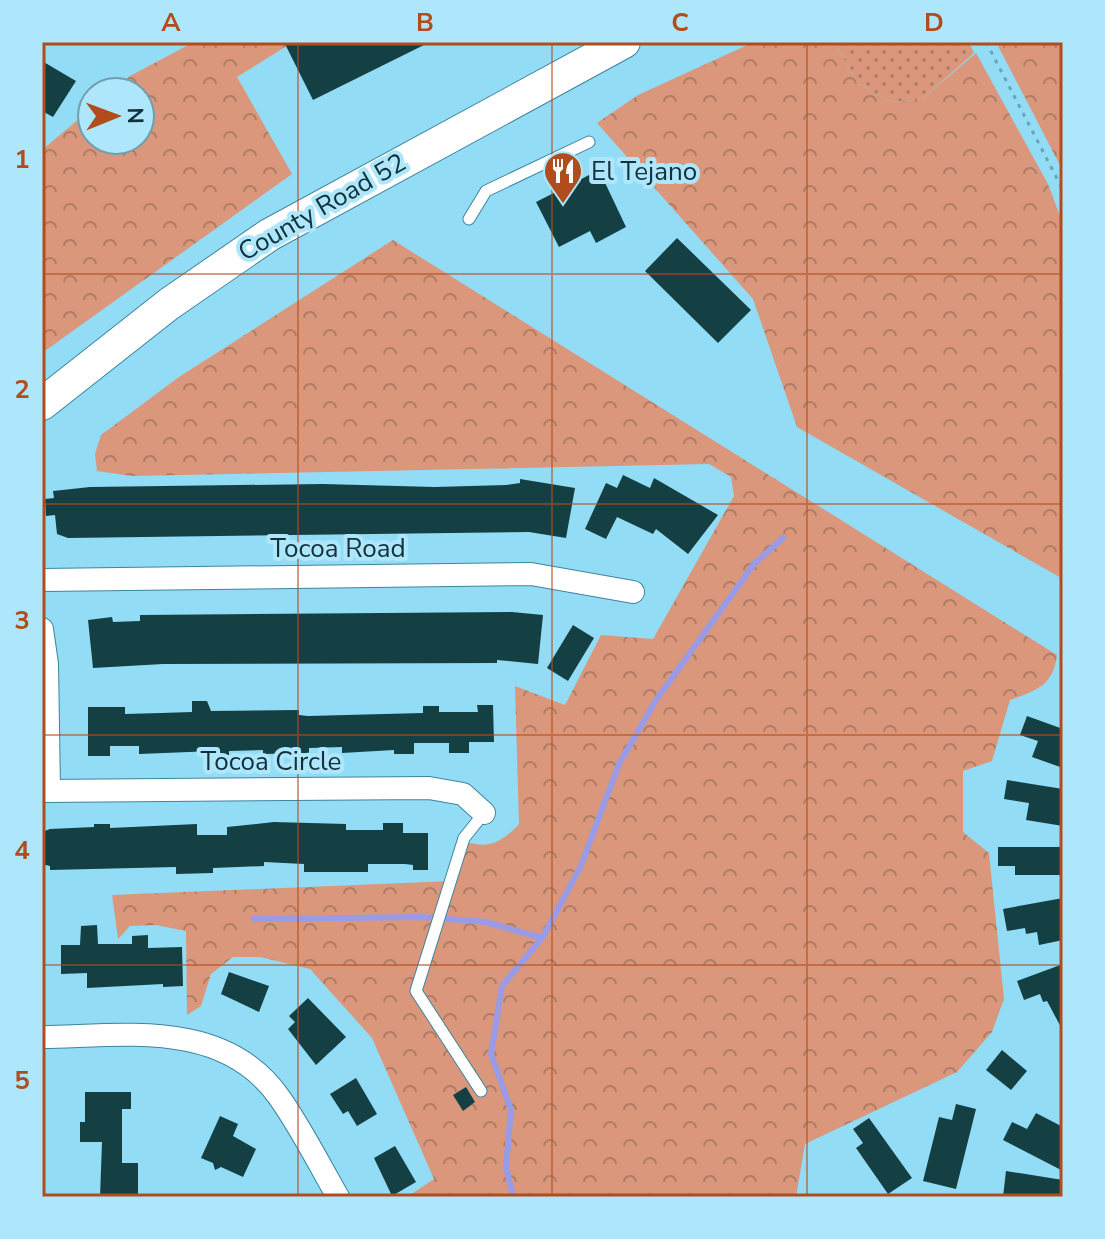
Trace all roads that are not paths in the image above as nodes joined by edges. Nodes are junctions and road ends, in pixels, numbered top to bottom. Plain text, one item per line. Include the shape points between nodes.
1 (624, 42) edge
2 (589, 142) dead end
3 (469, 219) dead end
4 (42, 404) edge
5 (42, 580) edge
6 (633, 592) dead end
7 (42, 629) edge
8 (46, 790) edge
9 (484, 813) joint
10 (42, 1037) edge
11 (481, 1091) dead end
12 (338, 1197) edge

1 - 4 main road, County Road 52 via 269,235 169,304
2 - 3 lane via 486,191
5 - 6 street, Tocoa Road via 531,574
7 - 8 street via 47,664
8 - 9 street, Tocoa Circle via 429,788 463,794
9 - 11 lane via 464,838 416,991
10 - 12 street via 179,1036 236,1057 279,1097

